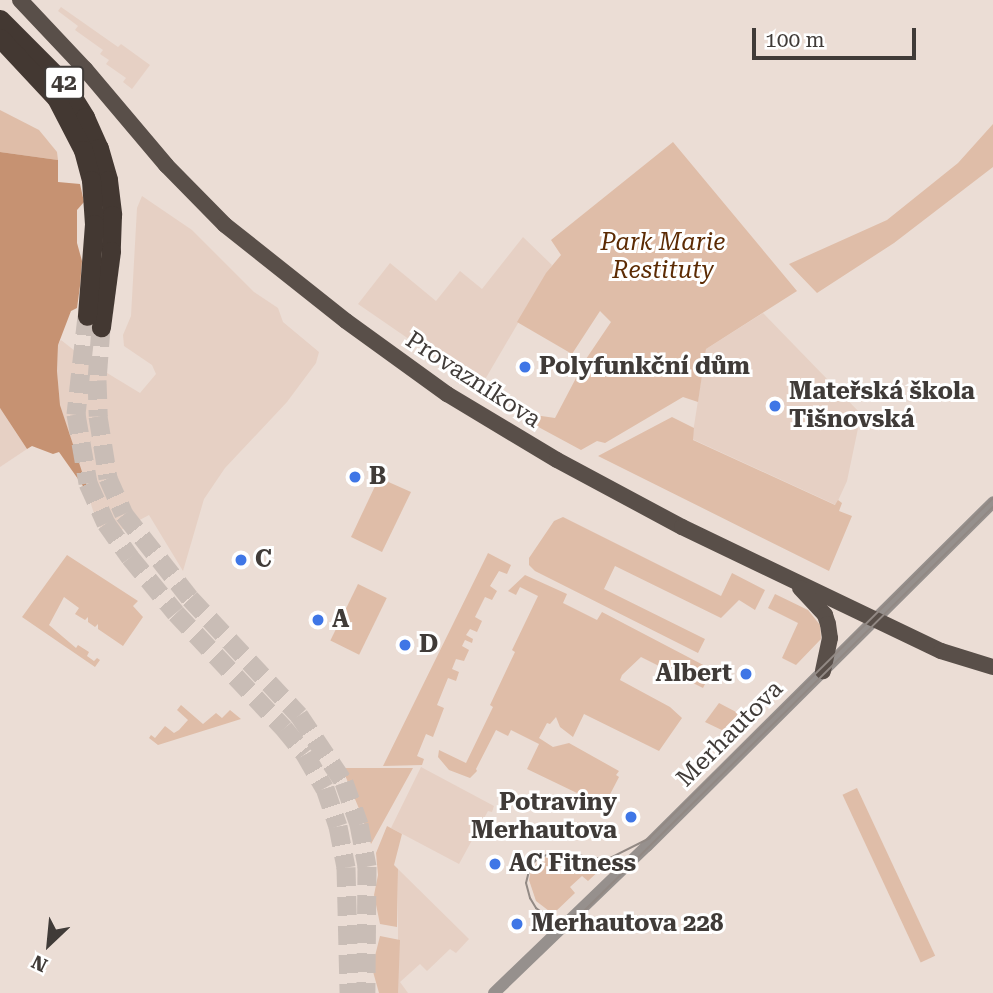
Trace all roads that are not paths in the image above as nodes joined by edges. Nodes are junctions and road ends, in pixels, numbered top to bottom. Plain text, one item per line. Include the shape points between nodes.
1 (20, 0) edge
2 (0, 19) edge
3 (0, 38) edge
4 (993, 502) edge
5 (791, 579) junction
6 (877, 619) junction
7 (993, 667) edge
8 (823, 671) junction
9 (494, 993) edge

1 - 5 main road, Provazníkova via 217,218 386,351 556,460
2 - 3 highway, 42 via 64,83 99,148 108,180 111,251 94,321 94,224 91,180 83,150 56,98
4 - 6 street, Merhautova
5 - 6 main road, Provazníkova
5 - 8 main road via 825,615 830,638
6 - 7 main road, Provazníkova via 941,651
6 - 8 street, Merhautova
8 - 9 street, Merhautova

